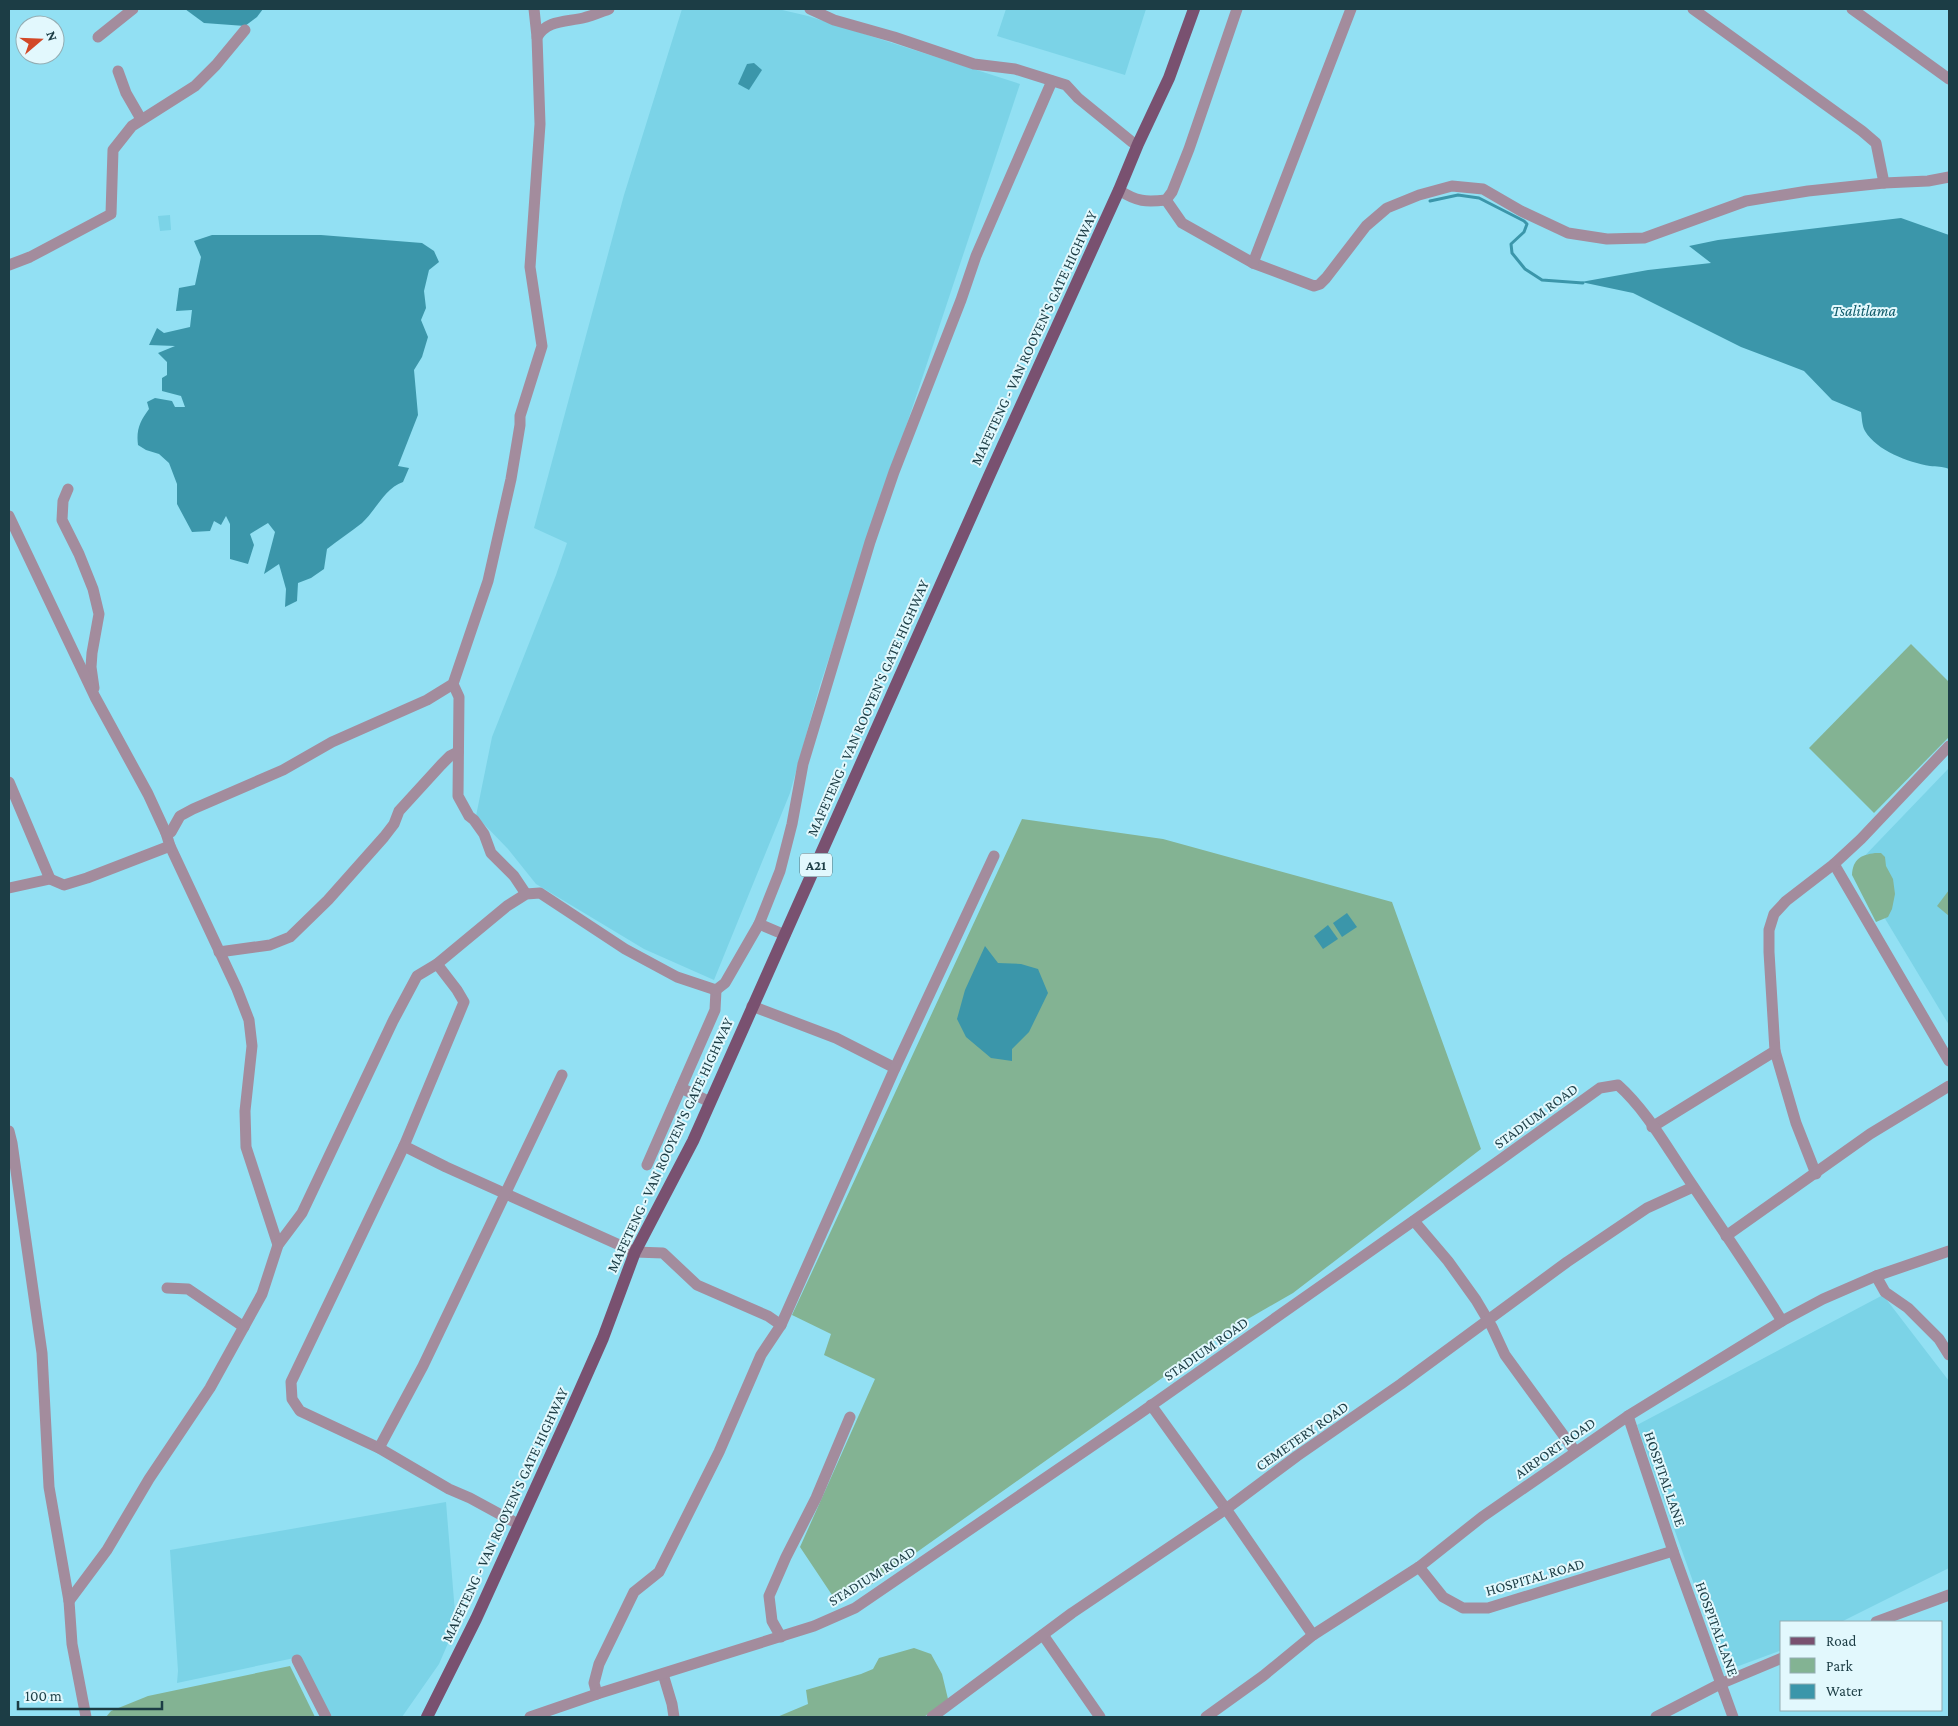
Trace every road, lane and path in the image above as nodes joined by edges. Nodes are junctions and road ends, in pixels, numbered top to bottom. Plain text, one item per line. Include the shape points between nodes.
1 (133, 9) edge
2 (534, 9) edge
3 (609, 9) edge
4 (810, 9) edge
5 (1194, 9) edge
6 (1237, 9) edge
7 (1352, 9) edge
8 (1693, 9) edge
9 (1852, 9) edge
10 (246, 30) dead end
11 (98, 37) dead end
12 (537, 37) junction
13 (118, 71) dead end
14 (1949, 79) edge
15 (1052, 82) junction
16 (142, 119) junction
17 (1138, 144) junction
18 (1949, 178) edge
19 (1884, 184) junction
20 (1119, 190) junction
21 (1166, 200) junction
22 (1253, 263) junction
23 (9, 265) edge
24 (68, 489) dead end
25 (9, 516) edge
26 (453, 684) junction
27 (95, 697) junction
28 (1949, 746) edge
29 (458, 752) junction
30 (9, 782) edge
31 (166, 833) junction
32 (170, 846) junction
33 (994, 856) dead end
34 (1834, 864) junction
35 (50, 879) junction
36 (9, 888) edge
37 (526, 894) junction
38 (759, 924) junction
39 (785, 936) junction
40 (219, 952) junction
41 (437, 964) junction
42 (716, 990) junction
43 (752, 1006) junction
44 (1775, 1051) junction
45 (1949, 1061) edge
46 (894, 1068) junction
47 (562, 1074) dead end
48 (1949, 1086) edge
49 (681, 1088) junction
50 (710, 1102) junction
51 (1652, 1127) junction
52 (9, 1131) edge
53 (404, 1146) junction
54 (647, 1165) dead end
55 (1816, 1174) junction
56 (1693, 1187) junction
57 (506, 1194) junction
58 (1414, 1221) junction
59 (1726, 1236) junction
60 (278, 1245) junction
61 (1949, 1251) edge
62 (635, 1252) junction
63 (1876, 1276) junction
64 (166, 1288) dead end
65 (1488, 1320) junction
66 (1782, 1321) junction
67 (781, 1325) junction
68 (244, 1327) junction
69 (1949, 1355) edge
70 (1152, 1406) junction
71 (1628, 1416) junction
72 (850, 1417) dead end
73 (379, 1448) junction
74 (1575, 1451) junction
75 (1226, 1509) junction
76 (518, 1524) junction
77 (1673, 1551) junction
78 (1419, 1567) junction
79 (1949, 1595) edge
80 (68, 1601) junction
81 (1879, 1621) edge
82 (1313, 1635) junction
83 (1043, 1636) junction
84 (781, 1637) junction
85 (1780, 1659) edge
86 (297, 1660) dead end
87 (663, 1674) junction
88 (1720, 1684) junction
89 (596, 1694) junction
90 (86, 1717) edge
91 (326, 1717) edge
92 (427, 1717) edge
93 (530, 1717) edge
94 (674, 1717) edge
95 (932, 1717) edge
96 (1100, 1717) edge
97 (1206, 1717) edge
98 (1656, 1717) edge
99 (1733, 1717) edge

1 - 11 street
2 - 12 street
3 - 12 street via 584,18 550,24
4 - 15 street via 834,20 974,64 1015,69
5 - 17 main road, MAFETENG - VAN ROOYEN'S GATE HIGHWAY / A21 via 1169,78
6 - 21 street via 1189,149
7 - 22 street
8 - 19 street via 1876,143
9 - 14 street
10 - 16 street via 195,86
12 - 26 street via 540,124 530,267 542,346 520,416 511,479 488,581
13 - 16 street via 126,93
15 - 17 street via 1066,85
15 - 38 street via 976,256 894,472 803,764 780,871
16 - 23 street via 132,126 113,150 111,214
17 - 20 main road, MAFETENG - VAN ROOYEN'S GATE HIGHWAY / A21
18 - 19 street
19 - 22 street via 1746,201 1644,238 1607,239 1568,233 1483,189 1452,186 1386,208 1366,226 1320,284 1303,283
20 - 21 street via 1132,199 1148,202
20 - 39 main road, MAFETENG - VAN ROOYEN'S GATE HIGHWAY / A21
21 - 22 street via 1182,223
24 - 27 street via 63,501 62,520 93,589 99,614 91,667
25 - 27 street
26 - 29 street via 459,697
26 - 31 street via 426,700 332,742 283,770 193,809 180,816 171,832
27 - 31 street
28 - 34 street
29 - 37 street via 458,796 484,834 491,852
29 - 40 street via 441,765 399,811 384,837 290,937 270,945
30 - 35 street
31 - 32 street
32 - 35 street via 64,885
32 - 40 street
33 - 46 street
34 - 44 street via 1774,914 1769,930 1769,952
34 - 45 street
35 - 36 street
37 - 41 street
37 - 42 street via 540,893 625,949 677,976
38 - 39 street
38 - 42 street via 725,983
39 - 43 main road, MAFETENG - VAN ROOYEN'S GATE HIGHWAY / A21
40 - 60 street via 249,1020 252,1046 245,1111 246,1147
41 - 53 street via 464,1002
41 - 60 street via 417,976 302,1213
42 - 49 street via 715,1010
43 - 46 street via 836,1038
43 - 50 main road, MAFETENG - VAN ROOYEN'S GATE HIGHWAY / A21
44 - 51 street
44 - 55 street via 1796,1123
46 - 67 street
47 - 57 street
48 - 55 street via 1870,1134
49 - 50 street
49 - 54 street
50 - 62 main road, MAFETENG - VAN ROOYEN'S GATE HIGHWAY / A21
51 - 56 street, STADIUM ROAD
51 - 58 street, STADIUM ROAD via 1628,1094 1618,1086 1600,1088
52 - 80 street via 42,1352 48,1487
53 - 57 street
53 - 73 street via 291,1382 292,1398 300,1411
55 - 59 street
56 - 59 street, STADIUM ROAD
56 - 65 street, CEMETERY ROAD via 1647,1208
57 - 62 street
57 - 73 street via 423,1366
58 - 65 street via 1448,1261
58 - 70 street, STADIUM ROAD
59 - 66 street, STADIUM ROAD
60 - 68 street via 262,1294
61 - 63 street, AIRPORT ROAD
62 - 67 street via 663,1253 696,1285 768,1316
62 - 76 main road, MAFETENG - VAN ROOYEN'S GATE HIGHWAY / A21 via 603,1338
63 - 66 street, AIRPORT ROAD
63 - 69 street via 1885,1292 1908,1308
64 - 68 street via 188,1289
65 - 74 street via 1505,1355
65 - 75 street, CEMETERY ROAD
66 - 71 street, AIRPORT ROAD
67 - 89 street via 761,1355 719,1452 659,1572 634,1592 599,1664 594,1683
68 - 80 street via 210,1388 149,1479 107,1550
70 - 75 street
70 - 84 street, STADIUM ROAD via 855,1608
71 - 74 street, AIRPORT ROAD
71 - 77 street, HOSPITAL LANE
72 - 84 street via 769,1596 772,1621
73 - 76 street
74 - 78 street, AIRPORT ROAD via 1482,1517
75 - 82 street
75 - 83 street, CEMETERY ROAD
76 - 92 main road, MAFETENG - VAN ROOYEN'S GATE HIGHWAY / A21 via 472,1628
77 - 78 street, HOSPITAL ROAD via 1488,1608 1463,1608 1443,1597
77 - 88 street, HOSPITAL LANE
78 - 82 street, AIRPORT ROAD
79 - 81 street
80 - 90 street via 72,1644
82 - 97 street, AIRPORT ROAD
83 - 95 street, CEMETERY ROAD
83 - 96 street
84 - 87 street, STADIUM ROAD
85 - 88 street
86 - 91 street
87 - 89 street, STADIUM ROAD
87 - 94 street
88 - 98 street
88 - 99 street, HOSPITAL LANE
89 - 93 street, STADIUM ROAD

